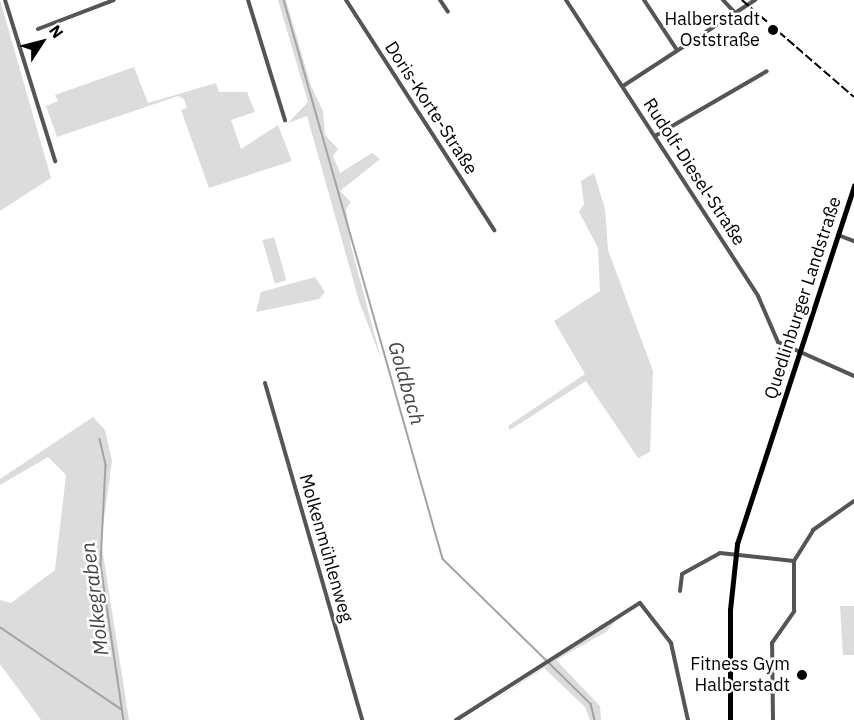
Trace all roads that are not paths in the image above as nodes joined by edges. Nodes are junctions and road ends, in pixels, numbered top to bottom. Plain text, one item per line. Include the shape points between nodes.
1 (5, 0) edge
2 (248, 0) edge
3 (346, 0) edge
4 (440, 0) edge
5 (566, 0) edge
6 (644, 0) edge
7 (723, 0) edge
8 (753, 0) edge
9 (115, 1) edge
10 (448, 12) dead end
11 (735, 13) junction
12 (38, 29) dead end
13 (677, 50) junction
14 (767, 71) dead end
15 (623, 86) junction
16 (285, 120) dead end
17 (655, 136) junction
18 (55, 160) dead end
19 (854, 186) edge
20 (494, 230) dead end
21 (837, 235) junction
22 (854, 241) edge
23 (798, 355) junction
24 (854, 376) edge
25 (265, 383) dead end
26 (854, 501) edge
27 (735, 553) junction
28 (795, 561) junction
29 (680, 591) dead end
30 (362, 720) edge
31 (456, 720) edge
32 (688, 720) edge
33 (730, 720) edge
34 (773, 720) edge

1 - 18 street
2 - 16 street
3 - 20 street, Doris-Korte-Straße
4 - 10 street
5 - 15 street, Rudolf-Diesel-Straße
6 - 13 street
7 - 11 street
8 - 11 street
9 - 12 street
11 - 13 street
13 - 15 street
14 - 17 street
15 - 17 street, Rudolf-Diesel-Straße
17 - 23 street, Rudolf-Diesel-Straße via 759,296 777,340
19 - 21 main road, Quedlinburger Landstraße
21 - 22 street
21 - 23 main road, Quedlinburger Landstraße
23 - 24 street, Rudolf-Diesel-Straße
23 - 27 main road, Quedlinburger Landstraße
25 - 30 street, Molkenmühlenweg
26 - 28 street via 813,530
27 - 28 street
27 - 29 street via 717,554 682,574
27 - 33 main road
28 - 34 street via 793,616 772,643
31 - 32 street via 635,606 645,605 671,643

